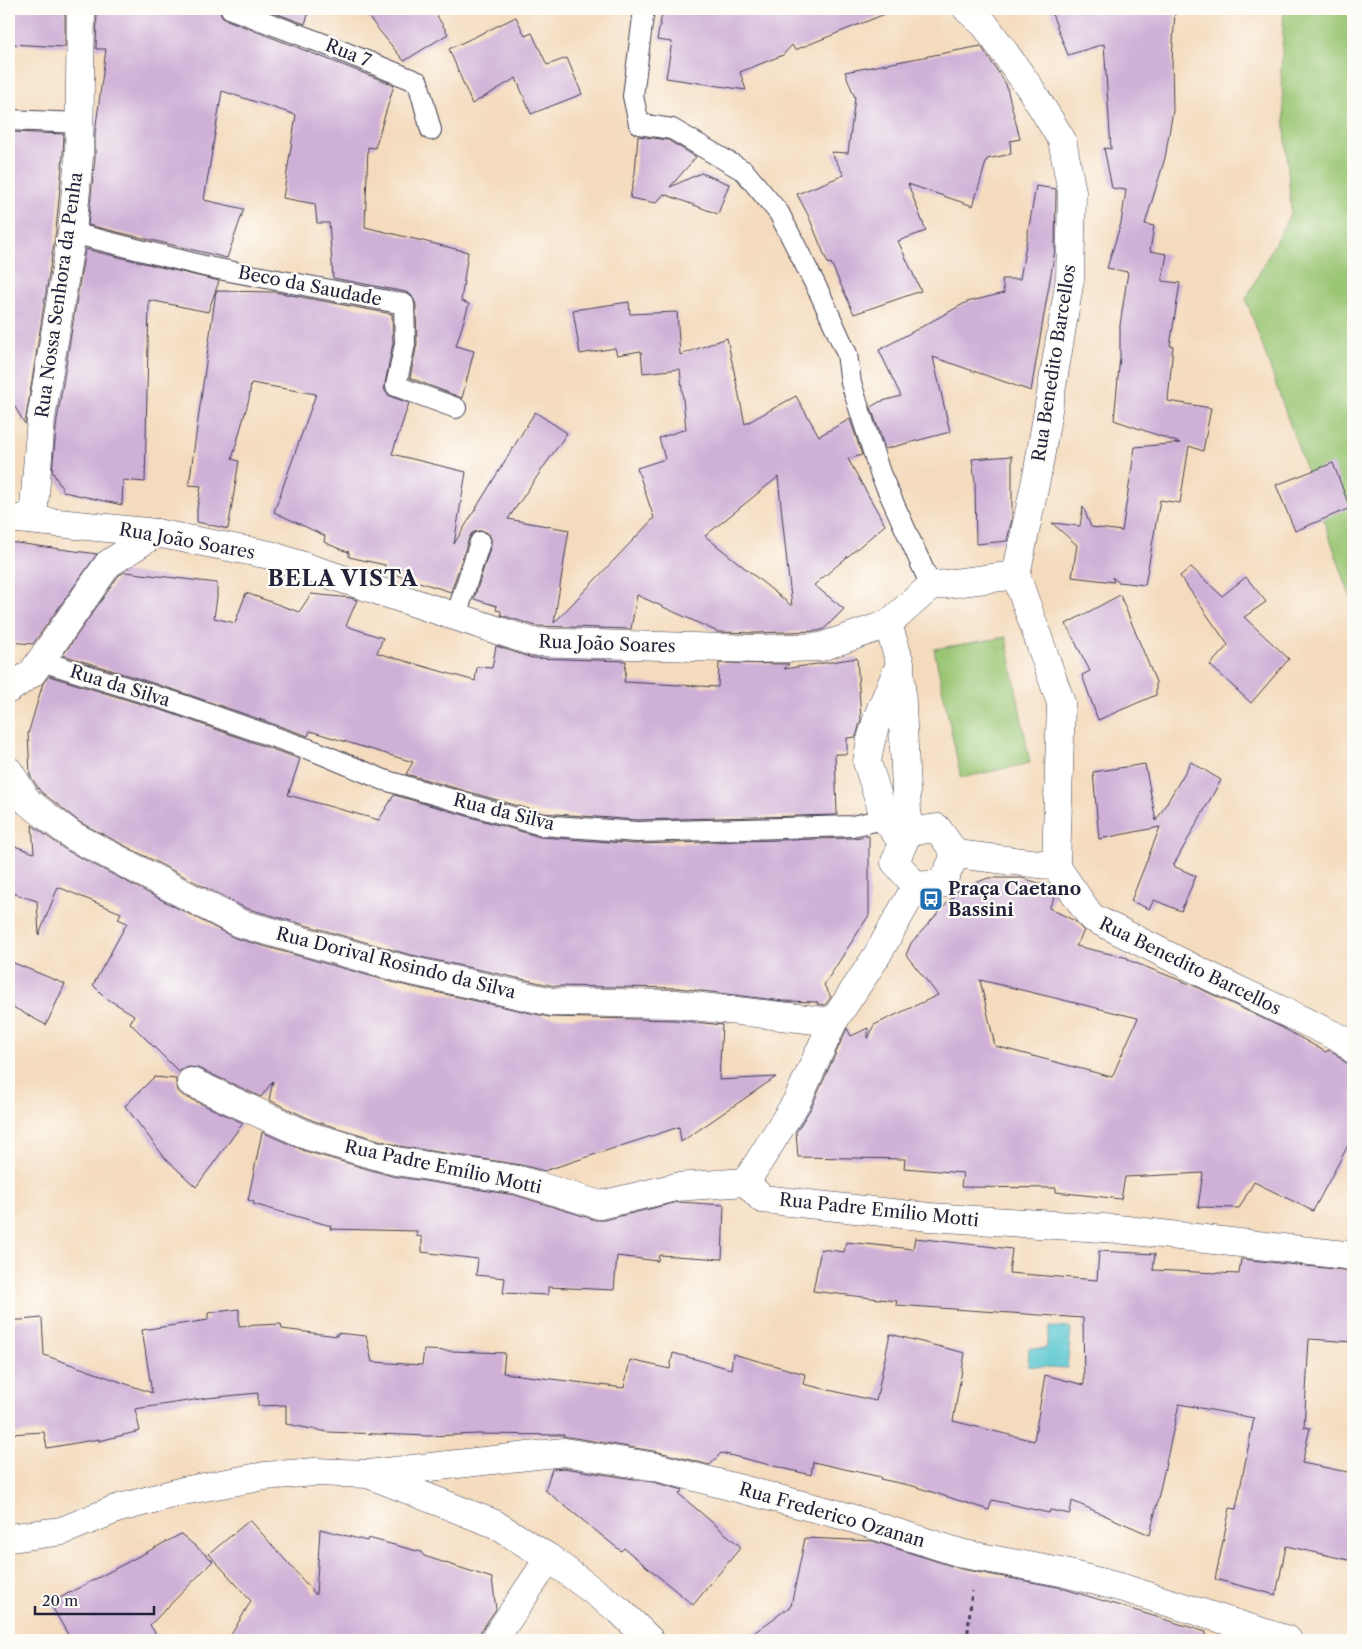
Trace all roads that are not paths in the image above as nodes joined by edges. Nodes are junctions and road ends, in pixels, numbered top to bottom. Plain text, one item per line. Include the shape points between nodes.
1 (81, 9) edge
2 (644, 9) edge
3 (967, 9) edge
4 (238, 10) edge
5 (9, 120) edge
6 (80, 122) junction
7 (431, 130) dead end
8 (72, 234) junction
9 (456, 408) dead end
10 (21, 519) edge
11 (156, 533) junction
12 (480, 542) dead end
13 (1016, 575) junction
14 (932, 586) junction
15 (456, 616) junction
16 (888, 624) junction
17 (41, 661) junction
18 (900, 663) junction
19 (9, 689) edge
20 (9, 771) edge
21 (885, 819) junction
22 (906, 838) junction
23 (956, 854) junction
24 (1056, 866) junction
25 (916, 886) junction
26 (833, 1022) junction
27 (1353, 1049) edge
28 (192, 1082) dead end
29 (746, 1182) junction
30 (1353, 1256) edge
31 (368, 1474) junction
32 (9, 1538) edge
33 (548, 1558) junction
34 (494, 1640) edge
35 (650, 1640) edge
36 (1288, 1640) edge

1 - 6 street, Rua Nossa Senhora da Penha
2 - 14 lane via 633,96 640,124 672,129 744,171 780,213 847,354 851,383 880,473
3 - 13 street, Rua Benedito Barcellos via 985,25 1062,140 1072,192 1070,279 1038,470
4 - 7 lane, Rua 7 via 418,82
5 - 6 lane
6 - 8 street, Rua Nossa Senhora da Penha
8 - 9 lane, Beco da Saudade via 208,267 404,304 405,344 396,386
8 - 10 street, Rua Nossa Senhora da Penha
10 - 11 street, Rua João Soares
11 - 15 street, Rua João Soares via 270,555
11 - 17 street via 108,564
12 - 15 lane
13 - 14 street
13 - 24 street via 1061,703
14 - 16 street
15 - 16 street, Rua João Soares via 534,642 756,649 821,647
16 - 18 street
17 - 19 street via 32,673
17 - 21 lane, Rua da Silva via 308,749 384,780 541,825 637,832 852,826
18 - 21 street via 878,716 867,762
18 - 22 street
20 - 26 street, Rua Dorival Rosindo da Silva via 28,802 73,836 239,923 403,969 552,1002 676,1004
21 - 22 street
22 - 23 street via 937,828
22 - 25 street via 895,862
23 - 24 street
23 - 25 street via 941,884
24 - 27 street, Rua Benedito Barcellos via 1091,917 1344,1040
25 - 26 street via 876,957
26 - 29 street via 797,1101
28 - 29 street, Rua Padre Emílio Motti via 309,1136 396,1161 519,1180 600,1205 676,1187
29 - 30 street, Rua Padre Emílio Motti via 762,1198 929,1217 1118,1229
31 - 32 street via 315,1472 265,1476 183,1491 116,1509 62,1531
31 - 33 street via 495,1524
31 - 36 street, Rua Frederico Ozanan via 564,1452 656,1467 841,1516 964,1554 1061,1572 1124,1588
33 - 34 street
33 - 35 street via 620,1611

